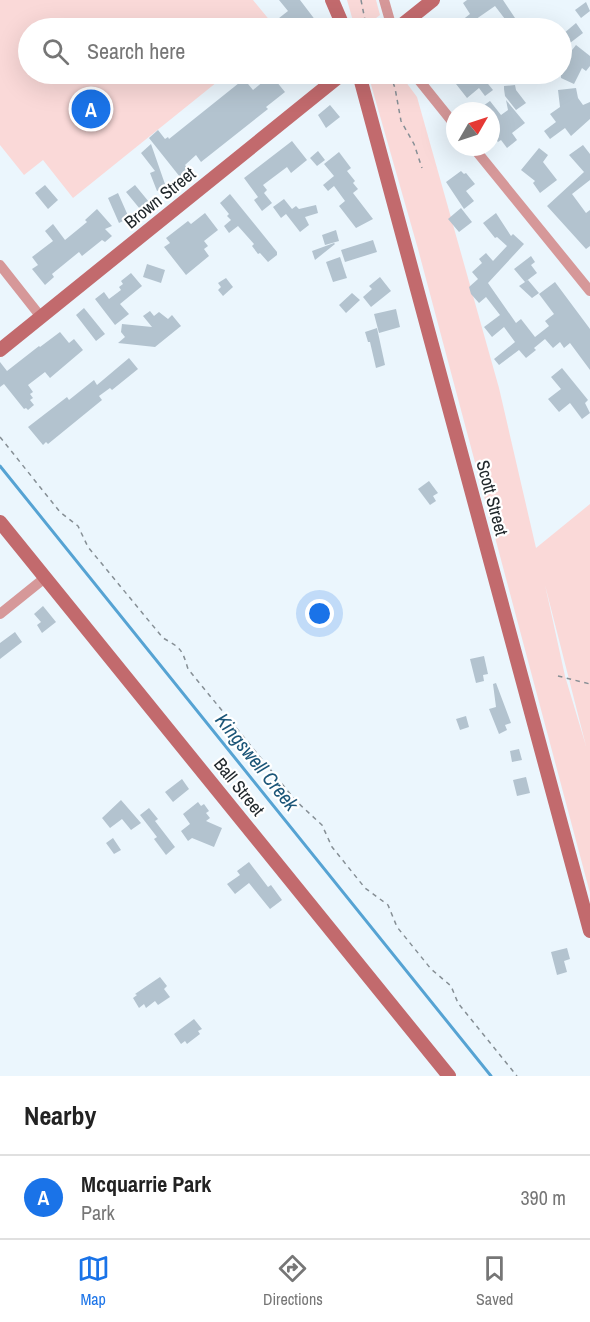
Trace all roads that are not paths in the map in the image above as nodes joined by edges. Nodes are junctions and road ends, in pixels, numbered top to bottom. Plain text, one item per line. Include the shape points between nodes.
1 (332, 0) edge
2 (384, 0) edge
3 (433, 0) edge
4 (340, 18) edge
5 (389, 18) edge
6 (410, 18) edge
7 (330, 84) edge
8 (362, 84) edge
9 (422, 84) edge
10 (446, 113) edge
11 (480, 156) edge
12 (0, 265) edge
13 (590, 291) edge
14 (41, 317) junction
15 (0, 350) edge
16 (0, 522) edge
17 (46, 577) junction
18 (0, 614) edge
19 (590, 931) edge
20 (449, 1076) edge

1 - 4 street
2 - 5 street
3 - 6 street
7 - 14 street, Brown Street
8 - 19 street, Scott Street
9 - 10 street
11 - 13 street
12 - 14 street
14 - 15 street, Brown Street
16 - 17 street, Ball Street
17 - 18 street
17 - 20 street, Ball Street

